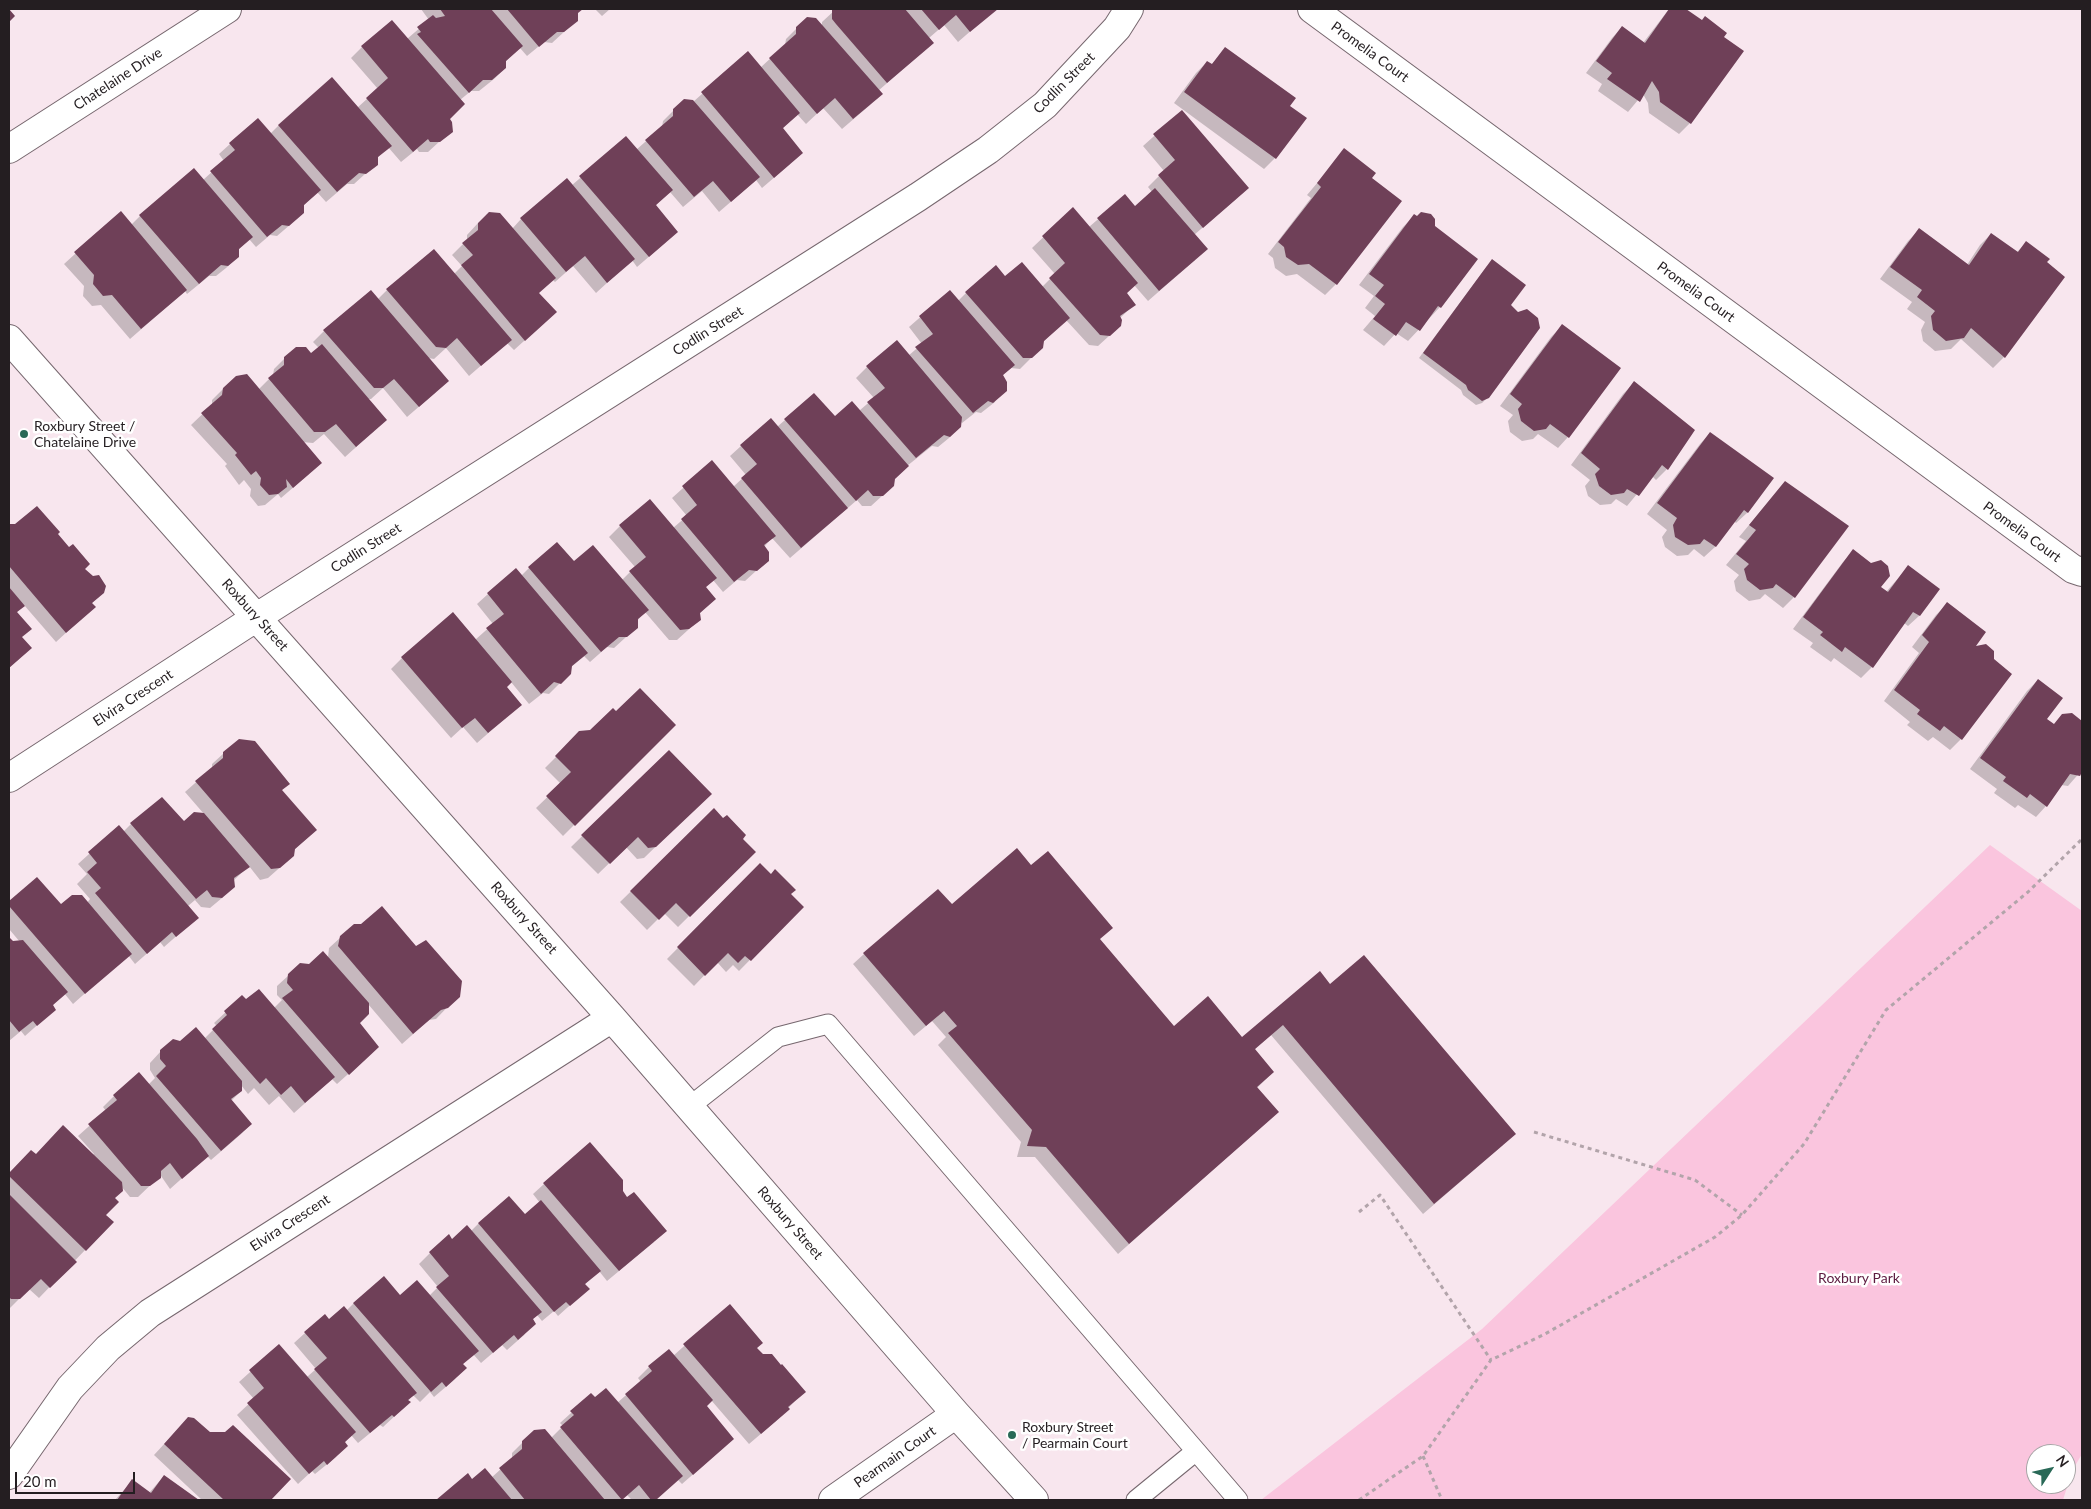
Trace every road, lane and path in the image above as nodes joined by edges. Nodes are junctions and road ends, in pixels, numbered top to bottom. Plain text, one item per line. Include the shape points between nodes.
1 (227, 9) edge
2 (1129, 9) edge
3 (1312, 9) edge
4 (9, 149) edge
5 (9, 339) edge
6 (2082, 572) edge
7 (257, 617) junction
8 (9, 778) edge
9 (2082, 839) edge
10 (612, 1018) junction
11 (689, 1106) junction
12 (1534, 1132) dead end
13 (1359, 1212) dead end
14 (1742, 1215) junction
15 (1492, 1360) junction
16 (956, 1414) junction
17 (1196, 1451) junction
18 (1423, 1456) junction
19 (9, 1475) edge
20 (833, 1500) edge
21 (1034, 1500) edge
22 (1136, 1500) edge
23 (1238, 1500) edge
24 (1360, 1500) edge
25 (1442, 1500) edge

1 - 4 street, Chatelaine Drive
2 - 7 street, Codlin Street via 1117,28 1045,105 988,150
3 - 6 street, Promelia Court via 2073,569
5 - 7 street, Roxbury Street
7 - 8 street, Elvira Crescent
7 - 10 street, Roxbury Street
9 - 14 path via 2028,892 1886,1010 1804,1144
10 - 11 street, Roxbury Street
10 - 19 street, Elvira Crescent via 150,1313 108,1348 70,1388
11 - 16 street, Roxbury Street
11 - 17 lane via 778,1037 828,1024
12 - 14 path via 1695,1180
13 - 15 path via 1380,1194
14 - 15 path via 1715,1237 1545,1334
15 - 18 path
16 - 20 street, Pearmain Court
16 - 21 street, Roxbury Street
17 - 22 lane
17 - 23 lane
18 - 24 path
18 - 25 path

